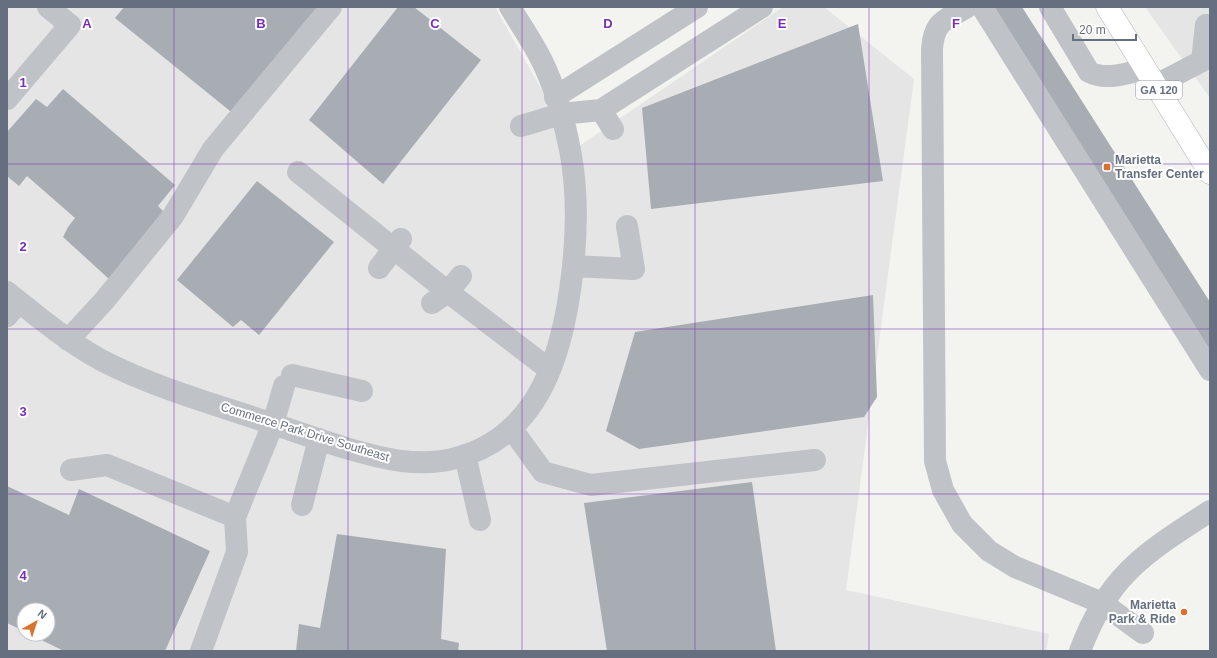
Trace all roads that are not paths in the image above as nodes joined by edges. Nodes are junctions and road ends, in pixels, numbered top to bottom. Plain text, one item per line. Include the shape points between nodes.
1 (48, 7) edge
2 (331, 7) edge
3 (510, 7) edge
4 (697, 7) edge
5 (762, 7) edge
6 (967, 7) edge
7 (982, 7) edge
8 (1050, 7) edge
9 (1107, 7) edge
10 (1206, 25) dead end
11 (1206, 63) edge
12 (1151, 77) junction
13 (7, 99) edge
14 (558, 105) junction
15 (601, 110) junction
16 (521, 126) dead end
17 (613, 129) dead end
18 (298, 172) dead end
19 (1210, 173) edge
20 (627, 226) dead end
21 (398, 244) junction
22 (573, 266) junction
23 (379, 268) dead end
24 (11, 303) edge
25 (68, 340) junction
26 (550, 370) junction
27 (1210, 370) edge
28 (362, 391) dead end
29 (273, 424) junction
30 (511, 428) junction
31 (319, 439) junction
32 (465, 455) junction
33 (815, 460) dead end
34 (71, 470) dead end
35 (302, 505) dead end
36 (1210, 511) edge
37 (235, 517) junction
38 (480, 520) dead end
39 (1102, 603) junction
40 (1143, 633) dead end
41 (201, 651) edge
42 (1080, 651) edge

1 - 13 street via 70,25
2 - 25 street via 213,148 173,216 104,301
3 - 14 street, Commerce Park Drive Southeast via 541,59
4 - 14 street
5 - 15 street
6 - 39 street via 939,24 933,34 935,461 943,490 962,524 989,551 1015,567
7 - 27 street
8 - 12 street via 1090,72 1099,77
9 - 12 highway, GA 120
10 - 11 street
11 - 12 street
12 - 19 highway, GA 120
14 - 15 street
14 - 16 street
14 - 22 street, Commerce Park Drive Southeast via 570,152 575,190
15 - 17 street
18 - 21 street
20 - 22 street via 634,268
21 - 23 street
21 - 26 street via 447,290
22 - 26 street, Commerce Park Drive Southeast via 562,338
24 - 25 street, Commerce Park Drive Southeast
25 - 29 street, Commerce Park Drive Southeast via 123,370
26 - 30 street, Commerce Park Drive Southeast via 533,403
28 - 29 street via 288,381
29 - 31 street, Commerce Park Drive Southeast
29 - 37 street
30 - 32 street, Commerce Park Drive Southeast via 478,451
30 - 33 street via 542,472 591,485
31 - 32 street, Commerce Park Drive Southeast via 402,461 427,462
31 - 35 street
32 - 38 street
34 - 37 street via 107,465
36 - 39 street via 1142,557 1125,573
37 - 41 street via 237,552
39 - 40 street
39 - 42 street

